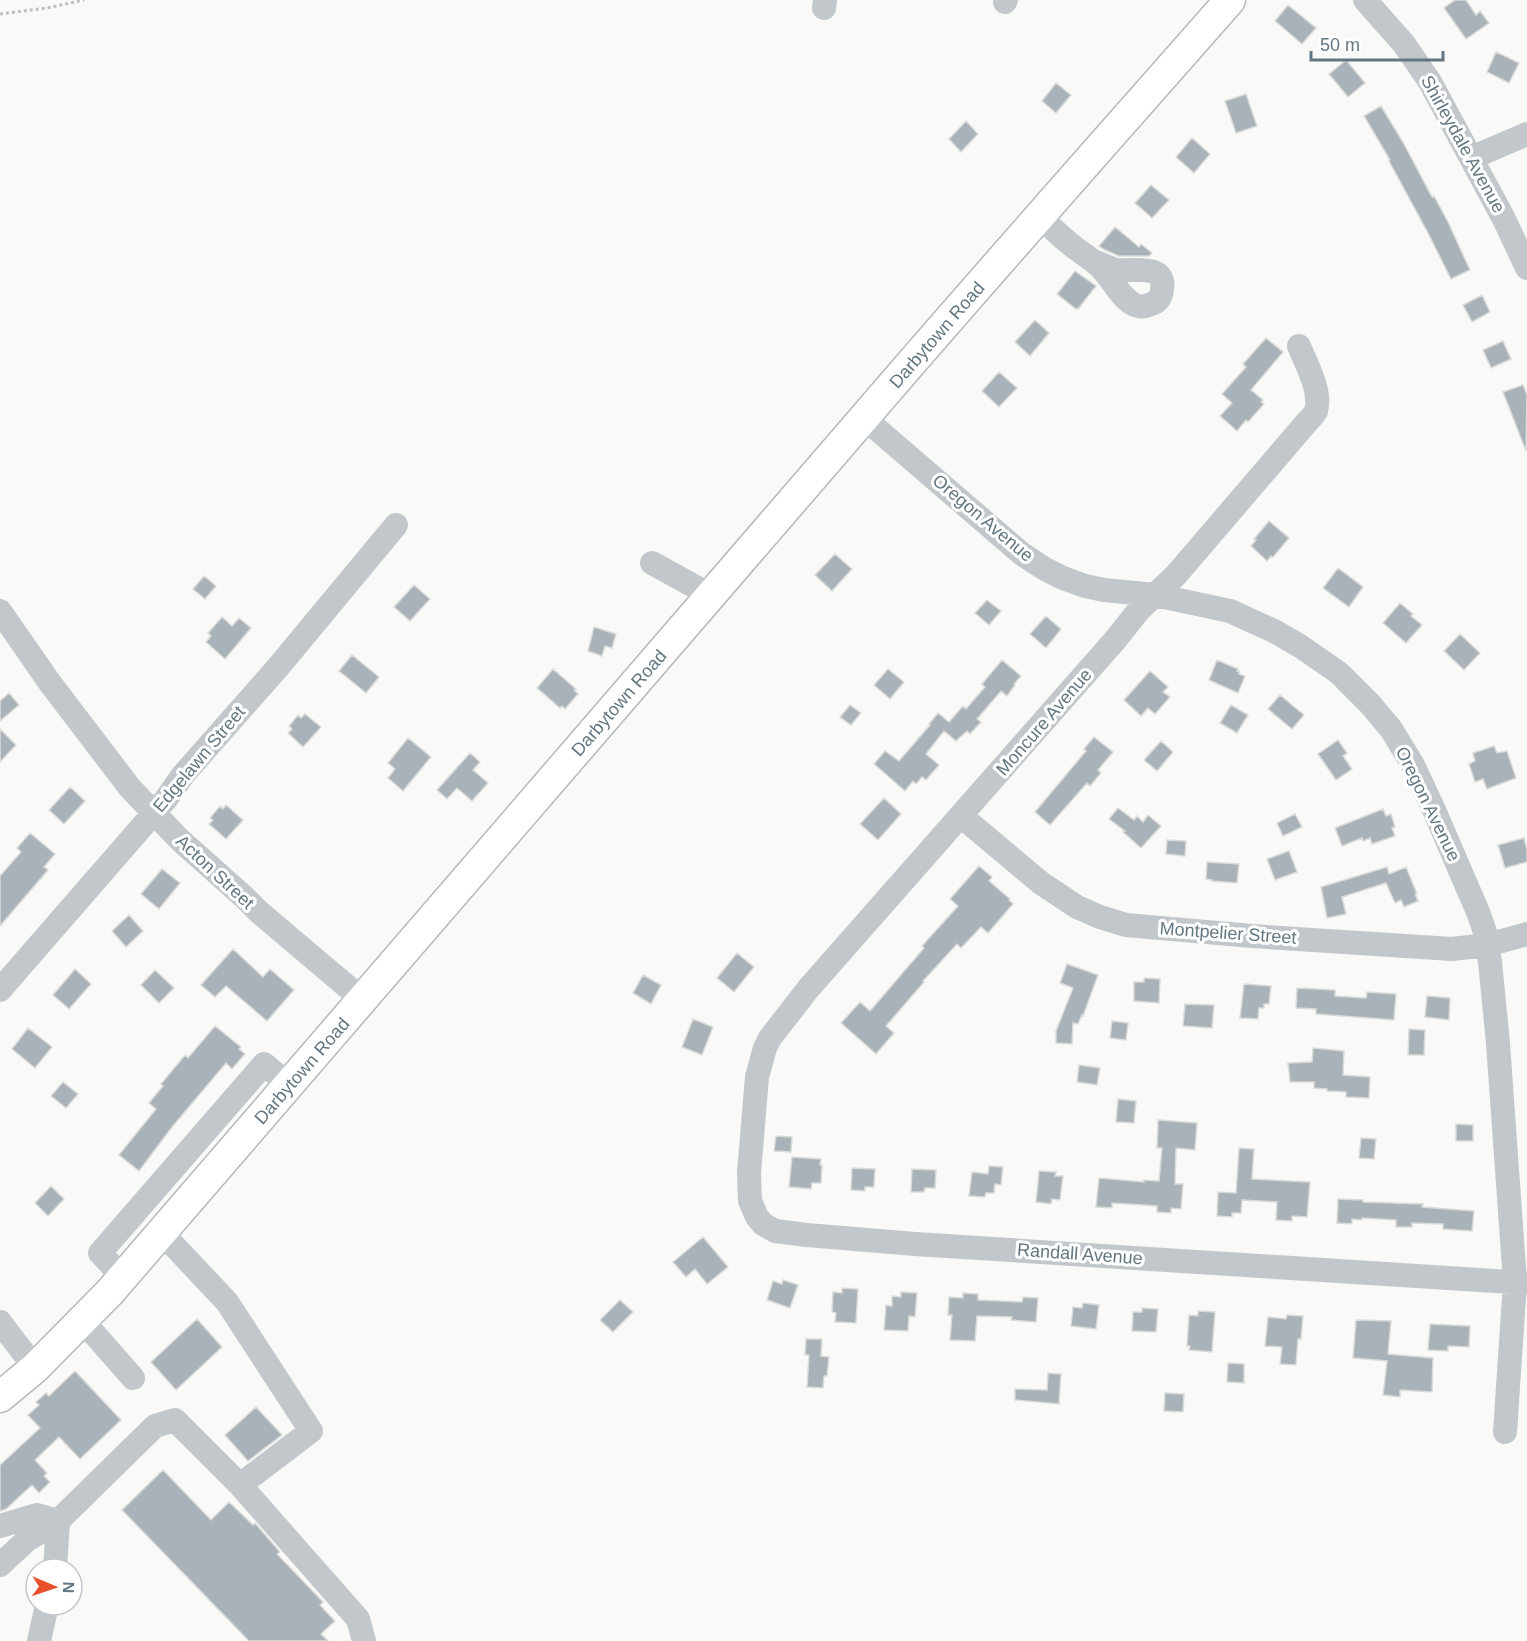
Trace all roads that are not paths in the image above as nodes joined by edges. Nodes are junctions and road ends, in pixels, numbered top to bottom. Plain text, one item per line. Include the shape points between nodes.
1 (1230, 0) edge
2 (1365, 0) edge
3 (1527, 134) edge
4 (1472, 158) junction
5 (1040, 217) junction
6 (1095, 262) dead end
7 (1527, 268) edge
8 (1299, 346) dead end
9 (864, 418) junction
10 (396, 525) dead end
11 (652, 563) dead end
12 (1155, 595) junction
13 (712, 596) junction
14 (0, 611) edge
15 (154, 813) junction
16 (961, 816) junction
17 (1527, 934) edge
18 (1487, 945) junction
19 (0, 990) edge
20 (363, 1000) junction
21 (289, 1085) junction
22 (237, 1095) junction
23 (754, 1099) joint
24 (261, 1118) junction
25 (194, 1145) junction
26 (218, 1168) junction
27 (153, 1192) junction
28 (169, 1224) junction
29 (123, 1277) junction
30 (1521, 1283) edge
31 (82, 1320) junction
32 (0, 1322) edge
33 (35, 1368) junction
34 (133, 1378) dead end
35 (0, 1397) edge
36 (1505, 1432) dead end
37 (240, 1485) junction
38 (58, 1521) junction
39 (0, 1526) edge
40 (56, 1557) edge
41 (0, 1565) edge
42 (44, 1617) edge
43 (39, 1641) edge
44 (364, 1641) edge

1 - 5 main road, Darbytown Road
2 - 4 street, Shirleydale Avenue via 1404,44 1430,82
3 - 4 street
4 - 7 street, Shirleydale Avenue
5 - 6 street
5 - 9 main road, Darbytown Road
8 - 12 street, Moncure Avenue via 1314,382 1316,411
9 - 12 street, Oregon Avenue via 981,520 1045,569 1084,586
9 - 13 main road, Darbytown Road
10 - 15 street, Edgelawn Street
11 - 13 street
12 - 16 street, Moncure Avenue
12 - 18 street, Oregon Avenue via 1230,611 1274,631 1338,673 1370,704 1413,765 1478,912
13 - 20 main road, Darbytown Road
14 - 15 street, Acton Street via 130,789
15 - 19 street, Edgelawn Street
15 - 20 street, Acton Street via 259,912
16 - 18 street, Montpelier Street via 1077,907 1126,925 1452,949
16 - 23 street, Moncure Avenue via 808,989 770,1038
17 - 18 street, Montpelier Street
18 - 30 street, Oregon Avenue
20 - 21 main road, Darbytown Road
21 - 22 street via 264,1064
21 - 24 main road, Darbytown Road
22 - 24 street
22 - 25 street
23 - 30 street, Randall Avenue via 750,1201 757,1217 775,1231 904,1243
24 - 26 main road, Darbytown Road
25 - 26 street
25 - 27 street
26 - 28 main road, Darbytown Road
27 - 28 street
27 - 29 street via 100,1253
28 - 29 main road, Darbytown Road
28 - 37 street via 227,1302 311,1431
29 - 31 main road, Darbytown Road
30 - 36 street, Oregon Avenue
31 - 33 main road, Darbytown Road
31 - 34 street
32 - 33 street
33 - 35 main road, Darbytown Road
37 - 38 street via 175,1420 155,1426
37 - 44 street via 358,1618
38 - 39 street via 37,1515
38 - 40 street
38 - 41 street via 27,1540
42 - 43 street

